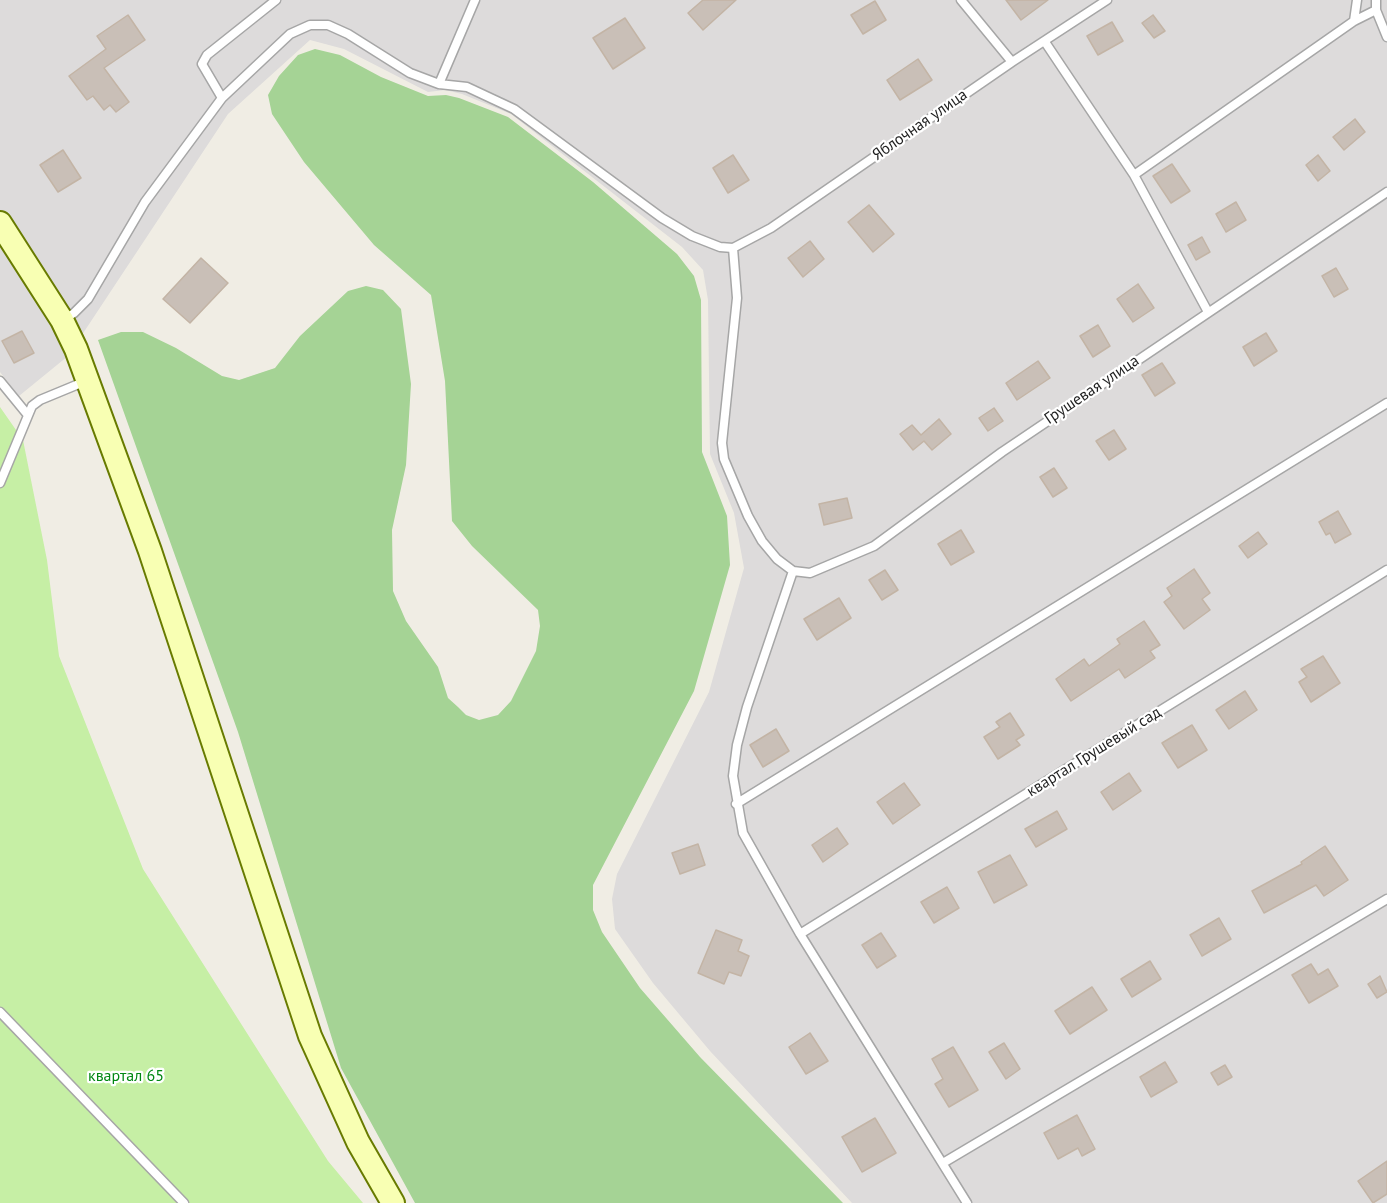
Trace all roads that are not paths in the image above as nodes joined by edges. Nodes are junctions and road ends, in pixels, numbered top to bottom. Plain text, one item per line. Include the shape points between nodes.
1 (276, 0) edge
2 (475, 0) edge
3 (960, 0) edge
4 (1107, 0) edge
5 (1357, 0) edge
6 (1376, 0) edge
7 (1376, 10) junction
8 (1354, 21) junction
9 (1387, 37) edge
10 (1045, 42) junction
11 (1012, 62) junction
12 (439, 84) junction
13 (222, 98) junction
14 (1134, 175) junction
15 (1387, 192) edge
16 (0, 223) edge
17 (733, 248) junction
18 (1208, 312) junction
19 (62, 320) junction
20 (0, 381) edge
21 (89, 381) junction
22 (1387, 403) edge
23 (27, 414) junction
24 (1, 479) edge
25 (1387, 570) edge
26 (793, 571) junction
27 (736, 804) junction
28 (1387, 899) edge
29 (800, 934) junction
30 (0, 1012) edge
31 (943, 1163) junction
32 (184, 1203) edge
33 (393, 1203) edge
34 (967, 1203) edge

1 - 13 lane via 207,55 202,64
2 - 12 lane
3 - 11 lane
4 - 10 lane, Яблочная улица
5 - 8 lane
6 - 7 lane
7 - 8 lane
7 - 9 lane
8 - 14 lane
10 - 11 lane, Яблочная улица
10 - 14 lane
11 - 17 lane, Яблочная улица via 771,228
12 - 13 lane via 410,73 348,34 327,25 310,25 290,34
12 - 17 lane via 467,87 514,109 662,218 692,236
13 - 19 lane via 145,201 88,298
14 - 18 lane
15 - 18 lane, Грушевая улица
16 - 19 street
17 - 26 lane via 737,298 722,443 724,459 762,541
18 - 26 lane, Грушевая улица via 1002,452 874,546 810,573
19 - 21 street
20 - 23 lane
21 - 23 lane via 40,400
21 - 33 street via 205,712 310,1036 358,1142
22 - 27 lane
23 - 24 lane
25 - 29 lane, квартал Грушевый сад
26 - 27 lane via 744,716 732,776
27 - 29 lane via 743,833
28 - 31 lane
29 - 31 lane
30 - 32 lane
31 - 34 lane

